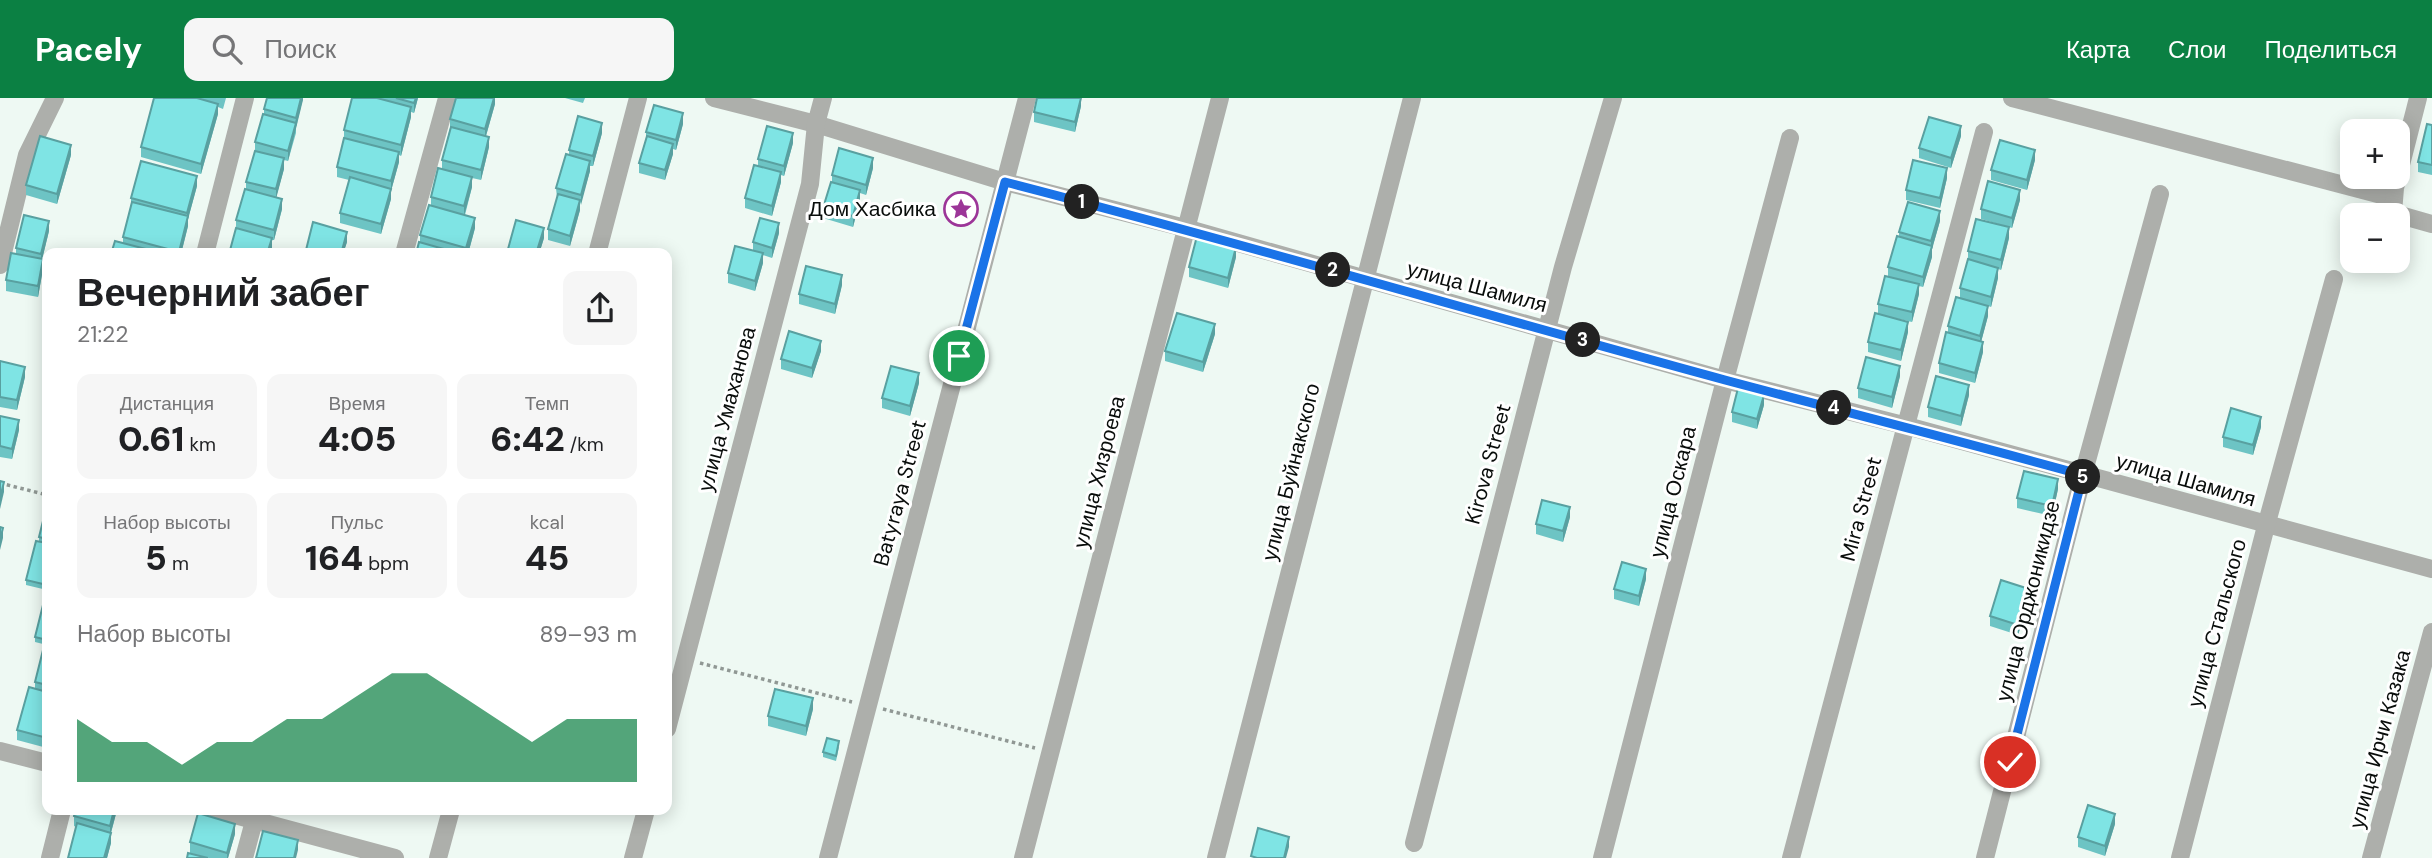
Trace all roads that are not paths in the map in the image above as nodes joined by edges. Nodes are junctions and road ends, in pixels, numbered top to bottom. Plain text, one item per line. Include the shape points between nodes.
1 (55, 98) edge
2 (245, 98) edge
3 (447, 98) edge
4 (638, 98) edge
5 (714, 98) edge
6 (823, 98) edge
7 (1027, 98) edge
8 (1220, 98) edge
9 (1412, 98) edge
10 (1613, 98) edge
11 (2012, 98) edge
12 (2418, 98) edge
13 (816, 124) junction
14 (1984, 132) dead end
15 (1790, 138) dead end
16 (1005, 182) junction
17 (2160, 194) dead end
18 (2393, 198) junction
19 (2432, 224) edge
20 (1185, 229) junction
21 (207, 248) edge
22 (406, 248) edge
23 (599, 248) edge
24 (0, 265) edge
25 (1364, 279) junction
26 (2334, 279) dead end
27 (1547, 330) junction
28 (1725, 380) junction
29 (1907, 426) junction
30 (2083, 475) junction
31 (2266, 526) junction
32 (2432, 569) edge
33 (2432, 632) edge
34 (672, 710) edge
35 (0, 751) edge
36 (42, 762) edge
37 (61, 815) edge
38 (450, 815) edge
39 (645, 815) edge
40 (255, 816) edge
41 (1414, 843) dead end
42 (50, 858) edge
43 (244, 858) edge
44 (395, 858) edge
45 (438, 858) edge
46 (633, 858) edge
47 (828, 858) edge
48 (1023, 858) edge
49 (1216, 858) edge
50 (1602, 858) edge
51 (1791, 858) edge
52 (1985, 858) edge
53 (2180, 858) edge
54 (2371, 858) edge

1 - 24 street via 27,155
2 - 21 street
3 - 22 street
4 - 23 street
5 - 13 street, улица Шамиля
6 - 13 street, улица Умаханова
7 - 16 street, Batyraya Street
8 - 20 street, улица Хизроева
9 - 25 street, улица Буйнакского
10 - 27 street, Kirova Street
11 - 18 street
12 - 18 street
13 - 16 street, улица Шамиля
13 - 34 street, улица Умаханова via 810,184
14 - 29 street, Mira Street
15 - 28 street, улица Оскара
16 - 20 street, улица Шамиля
16 - 47 street, Batyraya Street
17 - 30 street, улица Орджоникидзе
18 - 19 street via 2393,213
20 - 25 street, улица Шамиля
20 - 48 street, улица Хизроева
25 - 27 street, улица Шамиля
25 - 49 street, улица Буйнакского
26 - 31 street, улица Стальского
27 - 28 street, улица Шамиля
27 - 41 street, Kirova Street
28 - 29 street, улица Шамиля
28 - 50 street, улица Оскара
29 - 30 street, улица Шамиля
29 - 51 street, Mira Street
30 - 31 street, улица Шамиля
30 - 52 street, улица Орджоникидзе
31 - 32 street, улица Шамиля
31 - 53 street, улица Стальского
33 - 54 street, улица Ирчи Казака
35 - 36 street
37 - 42 street
38 - 45 street
39 - 46 street
40 - 43 street
40 - 44 street

